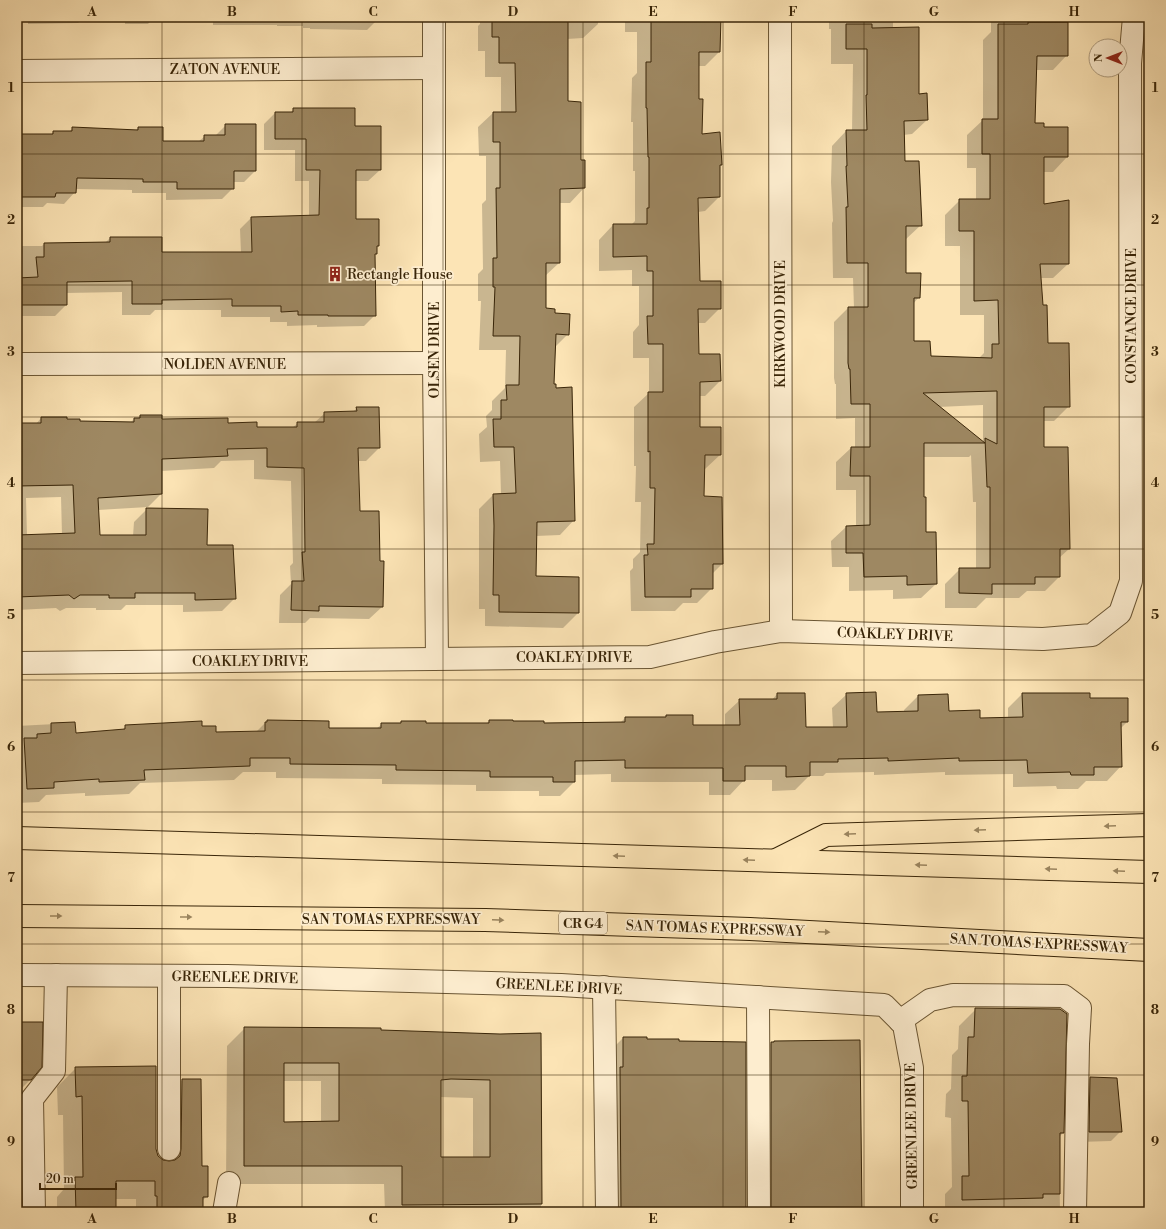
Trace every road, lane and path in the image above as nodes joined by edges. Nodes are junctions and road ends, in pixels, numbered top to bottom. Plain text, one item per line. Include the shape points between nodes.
1 (434, 17) edge
2 (780, 17) edge
3 (1134, 17) edge
4 (434, 68) junction
5 (17, 71) edge
6 (434, 363) junction
7 (17, 364) edge
8 (1120, 613) joint
9 (780, 631) junction
10 (437, 658) junction
11 (17, 663) edge
12 (1149, 824) edge
13 (17, 838) edge
14 (774, 860) junction
15 (1149, 872) edge
16 (17, 916) edge
17 (1149, 950) edge
18 (17, 975) edge
19 (56, 975) junction
20 (169, 976) junction
21 (604, 987) junction
22 (758, 997) junction
23 (900, 1021) junction
24 (169, 1149) dead end
25 (229, 1183) dead end
26 (34, 1212) edge
27 (224, 1212) edge
28 (607, 1212) edge
29 (759, 1212) edge
30 (912, 1212) edge
31 (1075, 1212) edge

1 - 4 street, OLSEN DRIVE
2 - 9 street, KIRKWOOD DRIVE
3 - 8 street, CONSTANCE DRIVE via 1130,63 1131,581
4 - 5 street, ZATON AVENUE
4 - 6 street, OLSEN DRIVE
6 - 7 street, NOLDEN AVENUE
6 - 10 street, OLSEN DRIVE
8 - 9 street, COAKLEY DRIVE via 1092,635 1043,639
9 - 10 street, COAKLEY DRIVE via 650,657
10 - 11 street, COAKLEY DRIVE
12 -> 14 highway via 826,835
14 -> 13 highway
15 -> 14 highway
16 -> 17 highway, SAN TOMAS EXPRESSWAY / CR G4 via 492,920 765,930
18 - 19 street, GREENLEE DRIVE
19 - 20 street, GREENLEE DRIVE
19 - 26 street via 54,1071 32,1099
20 - 21 street, GREENLEE DRIVE
20 - 24 street
21 - 22 street, GREENLEE DRIVE
21 - 28 street
22 - 23 street, GREENLEE DRIVE via 884,1005
22 - 29 street
23 - 30 street, GREENLEE DRIVE via 904,1025 912,1068
23 - 31 street via 930,1000 953,995 1064,996 1080,1008
25 - 27 street

